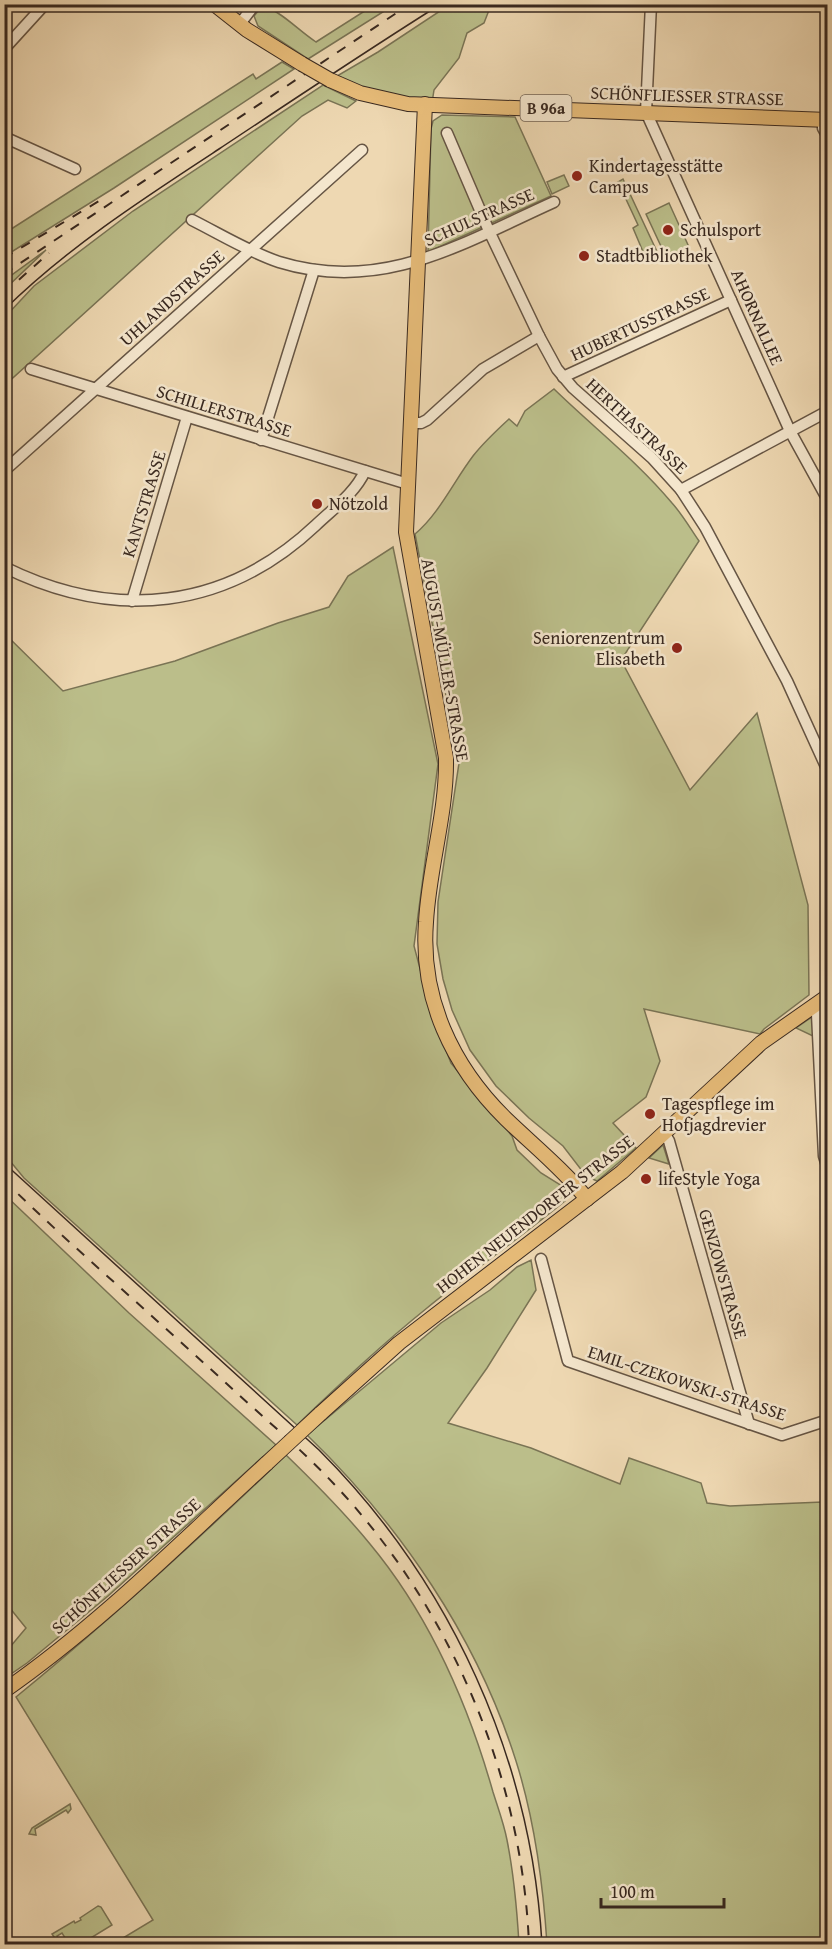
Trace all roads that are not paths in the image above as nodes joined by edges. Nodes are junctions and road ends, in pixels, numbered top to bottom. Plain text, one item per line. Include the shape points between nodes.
1 (45, 4) edge
2 (214, 4) edge
3 (255, 4) edge
4 (651, 4) edge
5 (239, 25) junction
6 (4, 49) edge
7 (425, 104) junction
8 (646, 112) junction
9 (825, 120) edge
10 (447, 133) dead end
11 (4, 137) edge
12 (828, 137) edge
13 (362, 150) dead end
14 (75, 170) dead end
15 (554, 202) dead end
16 (192, 220) dead end
17 (489, 231) junction
18 (251, 250) junction
19 (418, 262) junction
20 (314, 270) junction
21 (731, 300) junction
22 (539, 336) junction
23 (31, 369) dead end
24 (563, 377) junction
25 (96, 389) junction
26 (828, 411) edge
27 (188, 417) junction
28 (411, 423) junction
29 (790, 431) junction
30 (261, 440) junction
31 (4, 471) edge
32 (365, 471) junction
33 (408, 484) junction
34 (681, 490) junction
35 (828, 500) edge
36 (4, 567) edge
37 (132, 601) junction
38 (828, 771) edge
39 (828, 996) edge
40 (813, 1005) junction
41 (664, 1133) junction
42 (828, 1169) edge
43 (587, 1199) junction
44 (541, 1259) dead end
45 (828, 1420) edge
46 (749, 1424) junction
47 (267, 1463) joint
48 (4, 1691) edge

1 - 6 street
2 - 5 main road, B 96a
3 - 5 street
4 - 8 street, AHORNALLEE
5 - 7 main road, SCHÖNFLIESSER STRASSE / B 96a, bridge via 352,91
7 - 8 main road, SCHÖNFLIESSER STRASSE / B 96a
7 - 19 main road, AUGUST-MÜLLER-STRASSE
8 - 9 main road, SCHÖNFLIESSER STRASSE / B 96a
8 - 21 street, AHORNALLEE
9 - 12 street via 823,128
10 - 17 street, HERTHASTRASSE
11 - 14 street
13 - 18 street, UHLANDSTRASSE
15 - 17 street, SCHULSTRASSE
16 - 18 street, SCHULSTRASSE
17 - 19 street, SCHULSTRASSE
17 - 22 street, HERTHASTRASSE
18 - 20 street, SCHULSTRASSE
18 - 25 street, UHLANDSTRASSE
19 - 20 street, SCHULSTRASSE via 358,272
19 - 28 main road, AUGUST-MÜLLER-STRASSE
20 - 30 street
21 - 24 street, HUBERTUSSTRASSE
21 - 29 street, AHORNALLEE
22 - 24 street, HERTHASTRASSE
22 - 28 street via 483,369 427,420
23 - 25 street, SCHILLERSTRASSE
24 - 34 street, HERTHASTRASSE via 652,458
25 - 27 street, SCHILLERSTRASSE
25 - 31 street, UHLANDSTRASSE
26 - 29 street
27 - 30 street, SCHILLERSTRASSE
27 - 37 street, KANTSTRASSE
28 - 33 main road, AUGUST-MÜLLER-STRASSE
29 - 34 street
29 - 35 street, AHORNALLEE
30 - 32 street, SCHILLERSTRASSE
32 - 33 street, SCHILLERSTRASSE
32 - 37 street via 355,488 312,529 257,570 193,594
33 - 43 main road, AUGUST-MÜLLER-STRASSE via 408,551 446,759 426,921 431,993 445,1035 469,1076 505,1118
34 - 38 street, HERTHASTRASSE via 788,681
36 - 37 street via 61,591
39 - 40 main road, HOHEN NEUENDORFER STRASSE
40 - 41 main road, HOHEN NEUENDORFER STRASSE via 761,1043
40 - 42 street via 817,1014
41 - 43 main road, HOHEN NEUENDORFER STRASSE
41 - 46 street, GENZOWSTRASSE
43 - 47 main road, HOHEN NEUENDORFER STRASSE, bridge via 399,1343
44 - 46 street, EMIL-CZEKOWSKI-STRASSE via 568,1361
45 - 46 street, EMIL-CZEKOWSKI-STRASSE via 782,1435
47 - 48 main road, SCHÖNFLIESSER STRASSE via 99,1617

